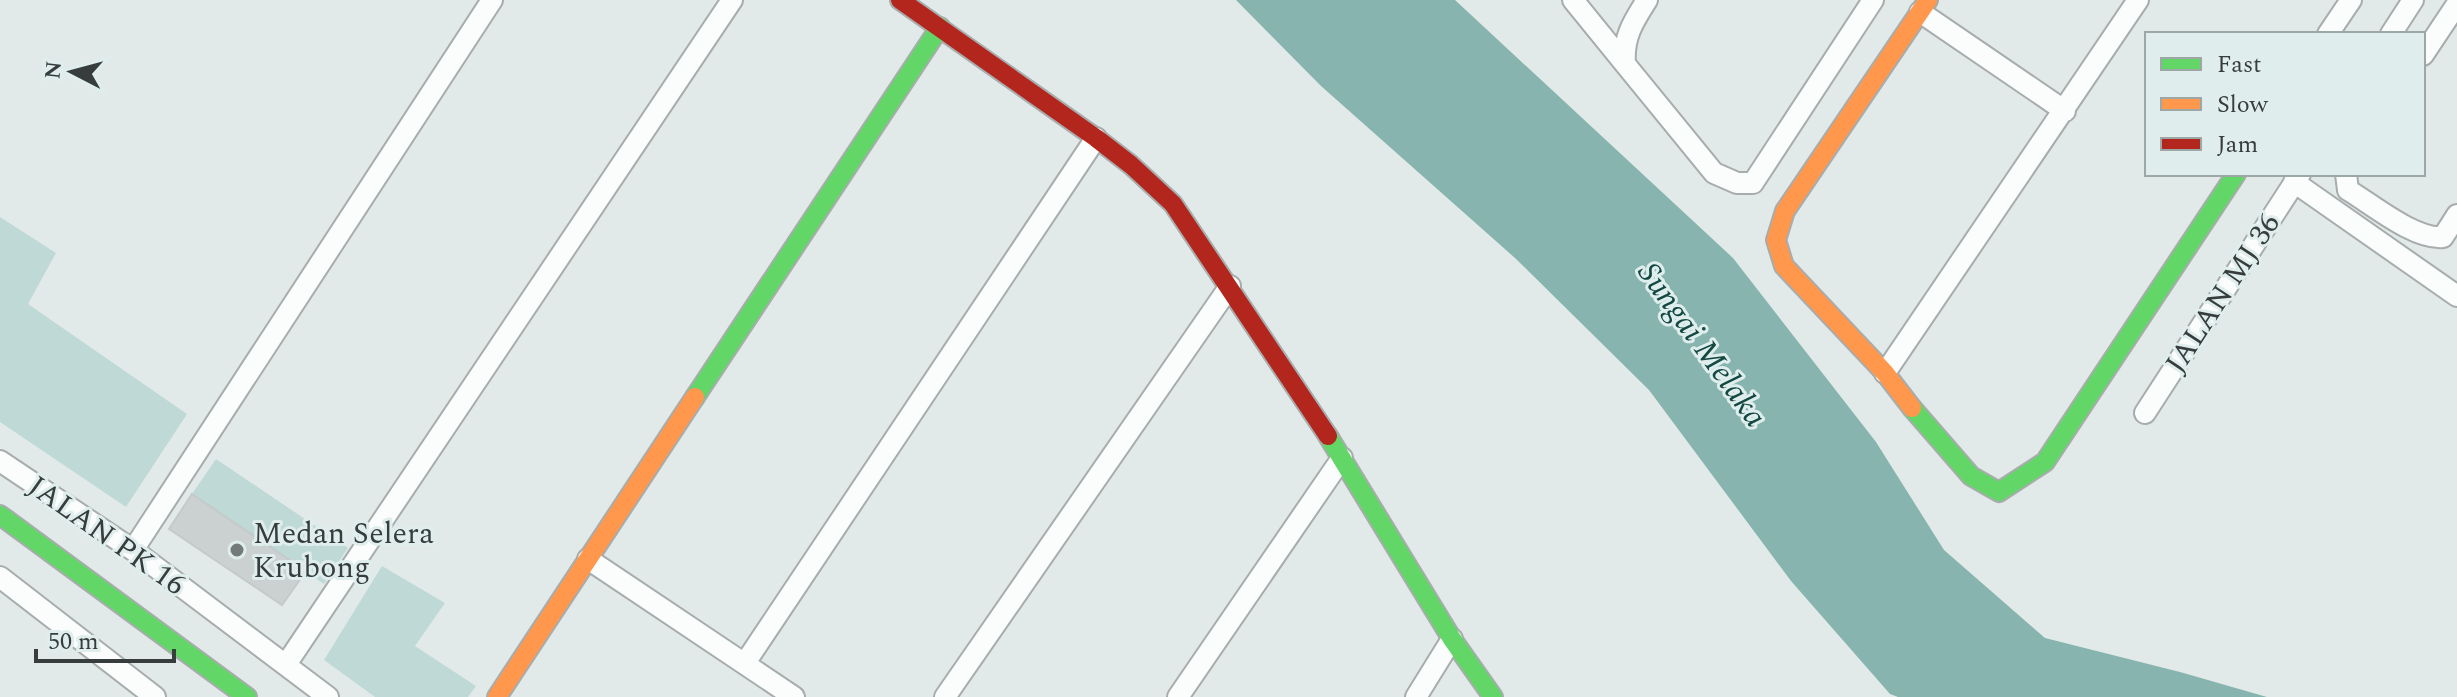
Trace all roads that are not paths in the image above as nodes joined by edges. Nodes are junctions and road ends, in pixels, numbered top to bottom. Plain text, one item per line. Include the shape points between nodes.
1 (492, 0) edge
2 (732, 0) edge
3 (900, 0) edge
4 (1573, 0) edge
5 (1647, 0) edge
6 (1873, 0) edge
7 (2138, 0) edge
8 (2351, 0) edge
9 (2413, 0) edge
10 (2457, 4) edge
11 (1924, 6) edge
12 (940, 27) junction
13 (2329, 32) edge
14 (2392, 32) edge
15 (2425, 52) edge
16 (1625, 64) junction
17 (2065, 111) junction
18 (1096, 138) junction
19 (2235, 176) edge
20 (2346, 176) edge
21 (2297, 178) edge
22 (2457, 215) edge
23 (1230, 286) junction
24 (2457, 296) edge
25 (1885, 373) junction
26 (2145, 413) dead end
27 (1342, 458) junction
28 (0, 461) edge
29 (0, 515) edge
30 (133, 550) junction
31 (588, 559) junction
32 (0, 577) edge
33 (1452, 639) junction
34 (287, 663) junction
35 (745, 663) junction
36 (155, 697) edge
37 (247, 697) edge
38 (328, 697) edge
39 (497, 697) edge
40 (794, 697) edge
41 (945, 697) edge
42 (1178, 697) edge
43 (1416, 697) edge
44 (1493, 697) edge

1 - 30 street
2 - 34 street
3 - 12 street
4 - 16 street
5 - 16 street via 1629,29
6 - 16 street via 1753,183 1714,173
7 - 17 street
8 - 13 street
9 - 14 street
10 - 15 street
11 - 17 street
11 - 25 street via 1785,211 1776,240 1784,266
12 - 18 street
12 - 31 street
17 - 25 street
18 - 23 street via 1173,204
18 - 35 street
19 - 25 street via 2045,462 1999,492 1971,476
20 - 22 street via 2348,190 2431,238 2443,237
21 - 24 street
21 - 26 street, JALAN MJ 36
23 - 27 street
23 - 41 street
27 - 33 street
27 - 42 street
28 - 30 street, JALAN PK 16
29 - 37 street
30 - 34 street, JALAN PK 16
31 - 35 street
31 - 39 street
32 - 36 street
33 - 43 street
33 - 44 street
34 - 38 street, JALAN PK 16
35 - 40 street

